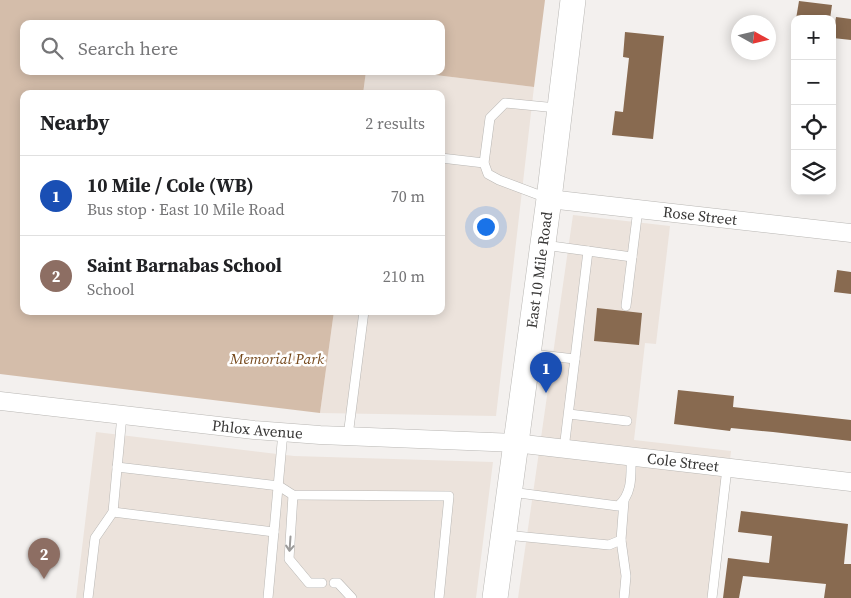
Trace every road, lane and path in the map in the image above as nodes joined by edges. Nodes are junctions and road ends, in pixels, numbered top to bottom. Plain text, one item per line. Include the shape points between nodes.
1 (573, 0) edge
2 (560, 108) junction
3 (445, 158) edge
4 (484, 163) junction
5 (549, 199) junction
6 (638, 209) junction
7 (851, 233) edge
8 (543, 245) junction
9 (588, 251) junction
10 (632, 257) junction
11 (626, 306) dead end
12 (363, 315) edge
13 (528, 353) junction
14 (575, 359) junction
15 (0, 400) edge
16 (569, 414) junction
17 (122, 415) junction
18 (627, 421) dead end
19 (283, 432) junction
20 (348, 436) junction
21 (515, 443) junction
22 (564, 449) junction
23 (632, 457) junction
24 (117, 468) junction
25 (727, 468) junction
26 (851, 482) edge
27 (278, 486) junction
28 (508, 491) junction
29 (293, 495) junction
30 (624, 501) junction
31 (113, 512) junction
32 (274, 532) junction
33 (503, 535) junction
34 (621, 540) junction
35 (322, 583) dead end
36 (334, 583) dead end
37 (88, 598) edge
38 (268, 598) edge
39 (352, 598) edge
40 (440, 598) edge
41 (495, 598) edge
42 (624, 598) edge
43 (712, 598) edge

1 - 2 main road, East 10 Mile Road
2 - 4 lane via 505,103 490,118
2 - 5 main road, East 10 Mile Road
3 - 4 lane
4 - 5 lane via 488,174
5 - 6 street, Rose Street
5 - 8 main road, East 10 Mile Road
6 - 7 street, Rose Street
6 - 10 lane
8 - 9 lane
8 - 13 main road, East 10 Mile Road
9 - 10 lane
9 - 14 lane
10 - 11 lane
12 - 20 lane
13 - 14 lane
13 - 21 main road, East 10 Mile Road
14 - 16 lane
15 - 17 street, Phlox Avenue
16 - 18 lane
16 - 22 lane
17 - 19 street, Phlox Avenue
17 - 24 lane
19 - 20 street, Phlox Avenue
19 - 27 lane
20 - 21 street, Phlox Avenue
21 - 22 street, Cole Street
21 - 28 main road, East 10 Mile Road
22 - 23 street, Cole Street
23 - 25 street, Cole Street
23 - 30 lane via 630,489
24 - 27 lane
24 - 31 lane
25 - 26 street, Cole Street
25 - 43 lane
27 - 29 lane
27 - 32 lane
28 - 30 lane via 618,506
28 - 33 main road, East 10 Mile Road
29 -> 35 lane via 289,559 309,583
29 - 40 lane via 449,496
30 - 34 lane
31 - 32 lane
31 - 37 lane via 95,538
32 - 38 lane
33 - 34 lane via 609,545
33 - 41 main road, East 10 Mile Road
34 - 42 lane via 626,576
36 - 39 lane via 338,583

